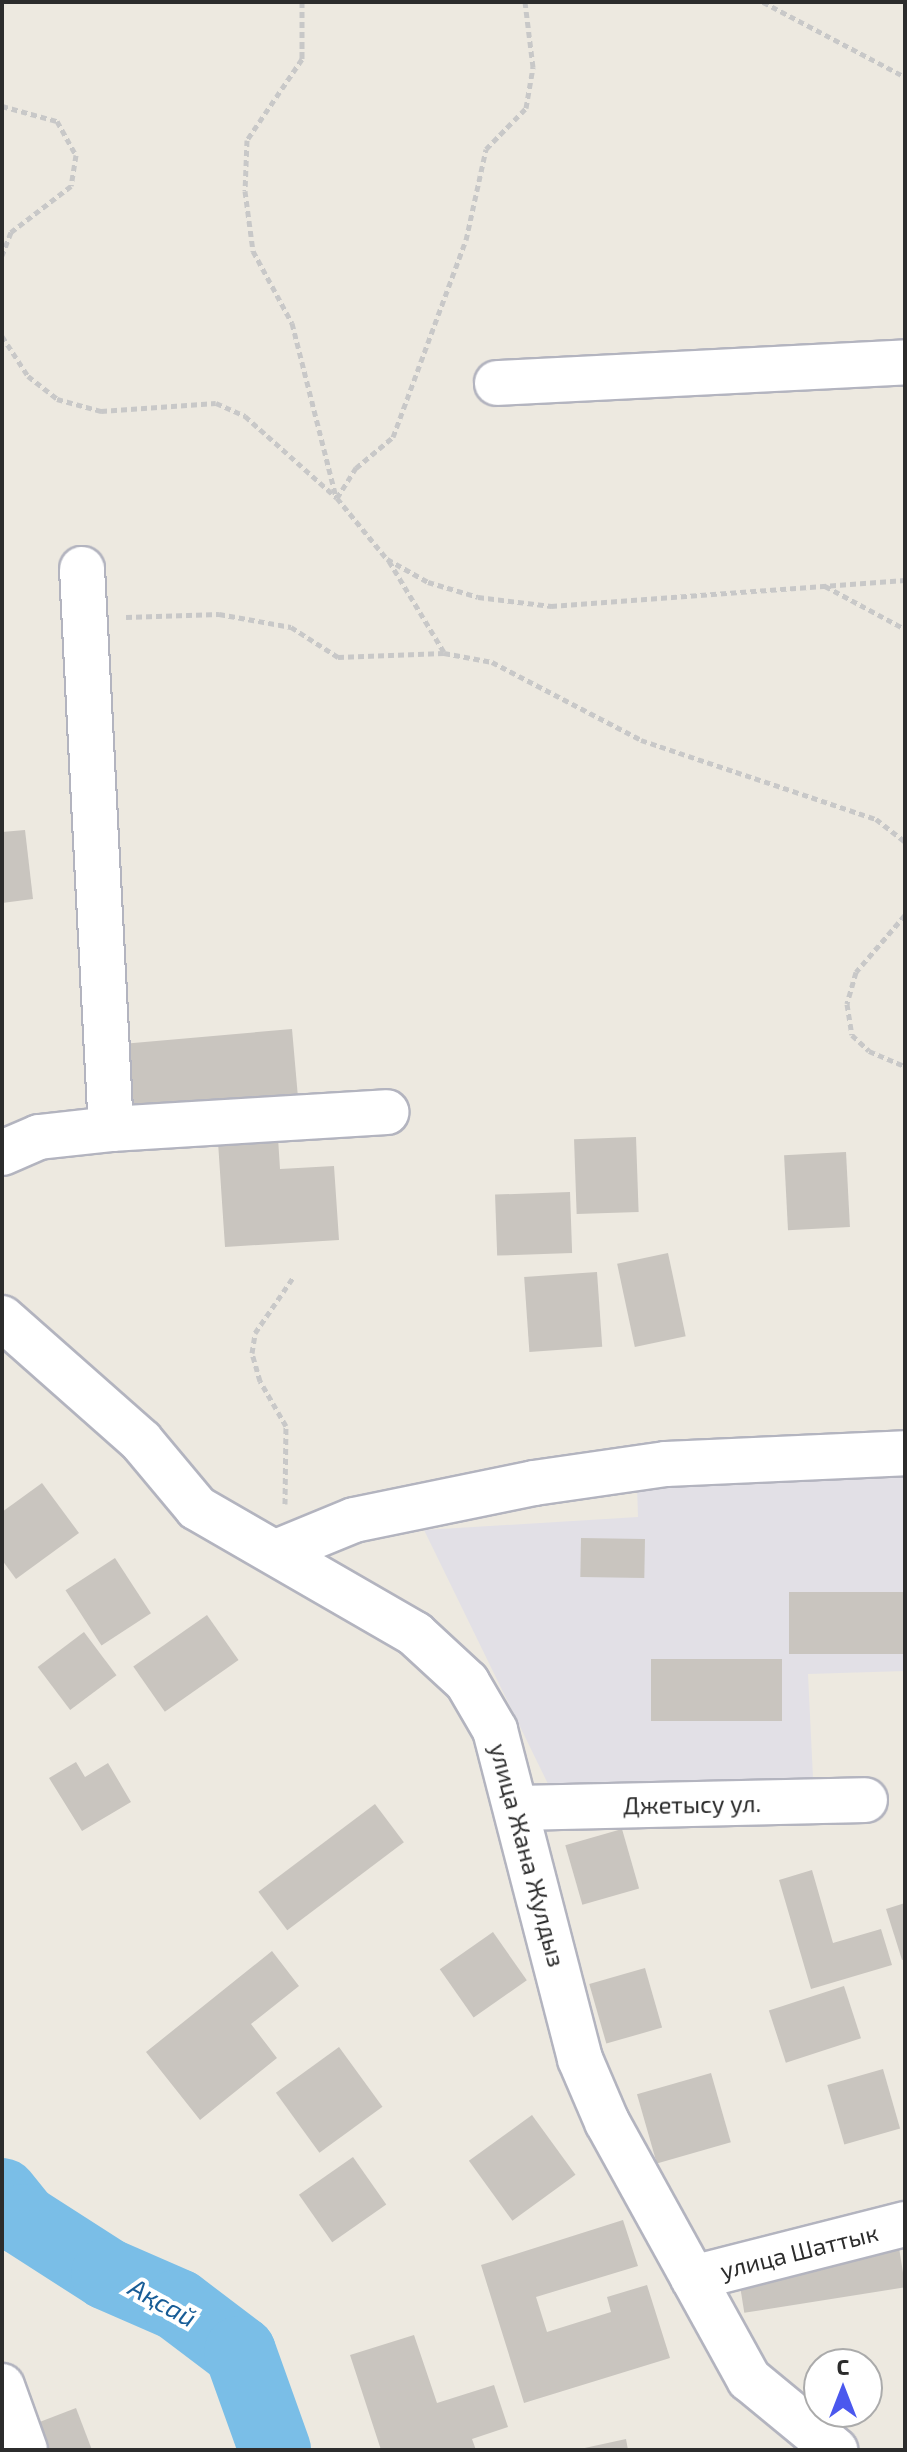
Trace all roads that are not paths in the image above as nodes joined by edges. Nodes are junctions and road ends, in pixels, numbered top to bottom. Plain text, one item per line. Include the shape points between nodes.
1 (905, 362) edge
2 (497, 383) dead end
3 (82, 569) dead end
4 (386, 1112) dead end
5 (111, 1129) junction
6 (2, 1153) edge
7 (3, 1321) edge
8 (905, 1453) edge
9 (276, 1552) junction
10 (865, 1800) dead end
11 (518, 1808) junction
12 (905, 2224) edge
13 (693, 2278) junction
14 (2, 2386) edge
15 (25, 2450) edge
16 (835, 2450) edge

1 - 2 street
3 - 5 street
4 - 5 street
5 - 6 street via 39,1137
7 - 9 street, улица Жана Жулдыз via 141,1441 197,1508
8 - 9 street via 666,1464 534,1483 354,1520
9 - 11 street, улица Жана Жулдыз via 415,1634 467,1682 495,1730
10 - 11 street, Джетысу ул.
11 - 13 street, улица Жана Жулдыз via 580,2059 607,2122
12 - 13 street, улица Шаттык
13 - 16 street, улица Жана Жулдыз via 749,2379
14 - 15 street

